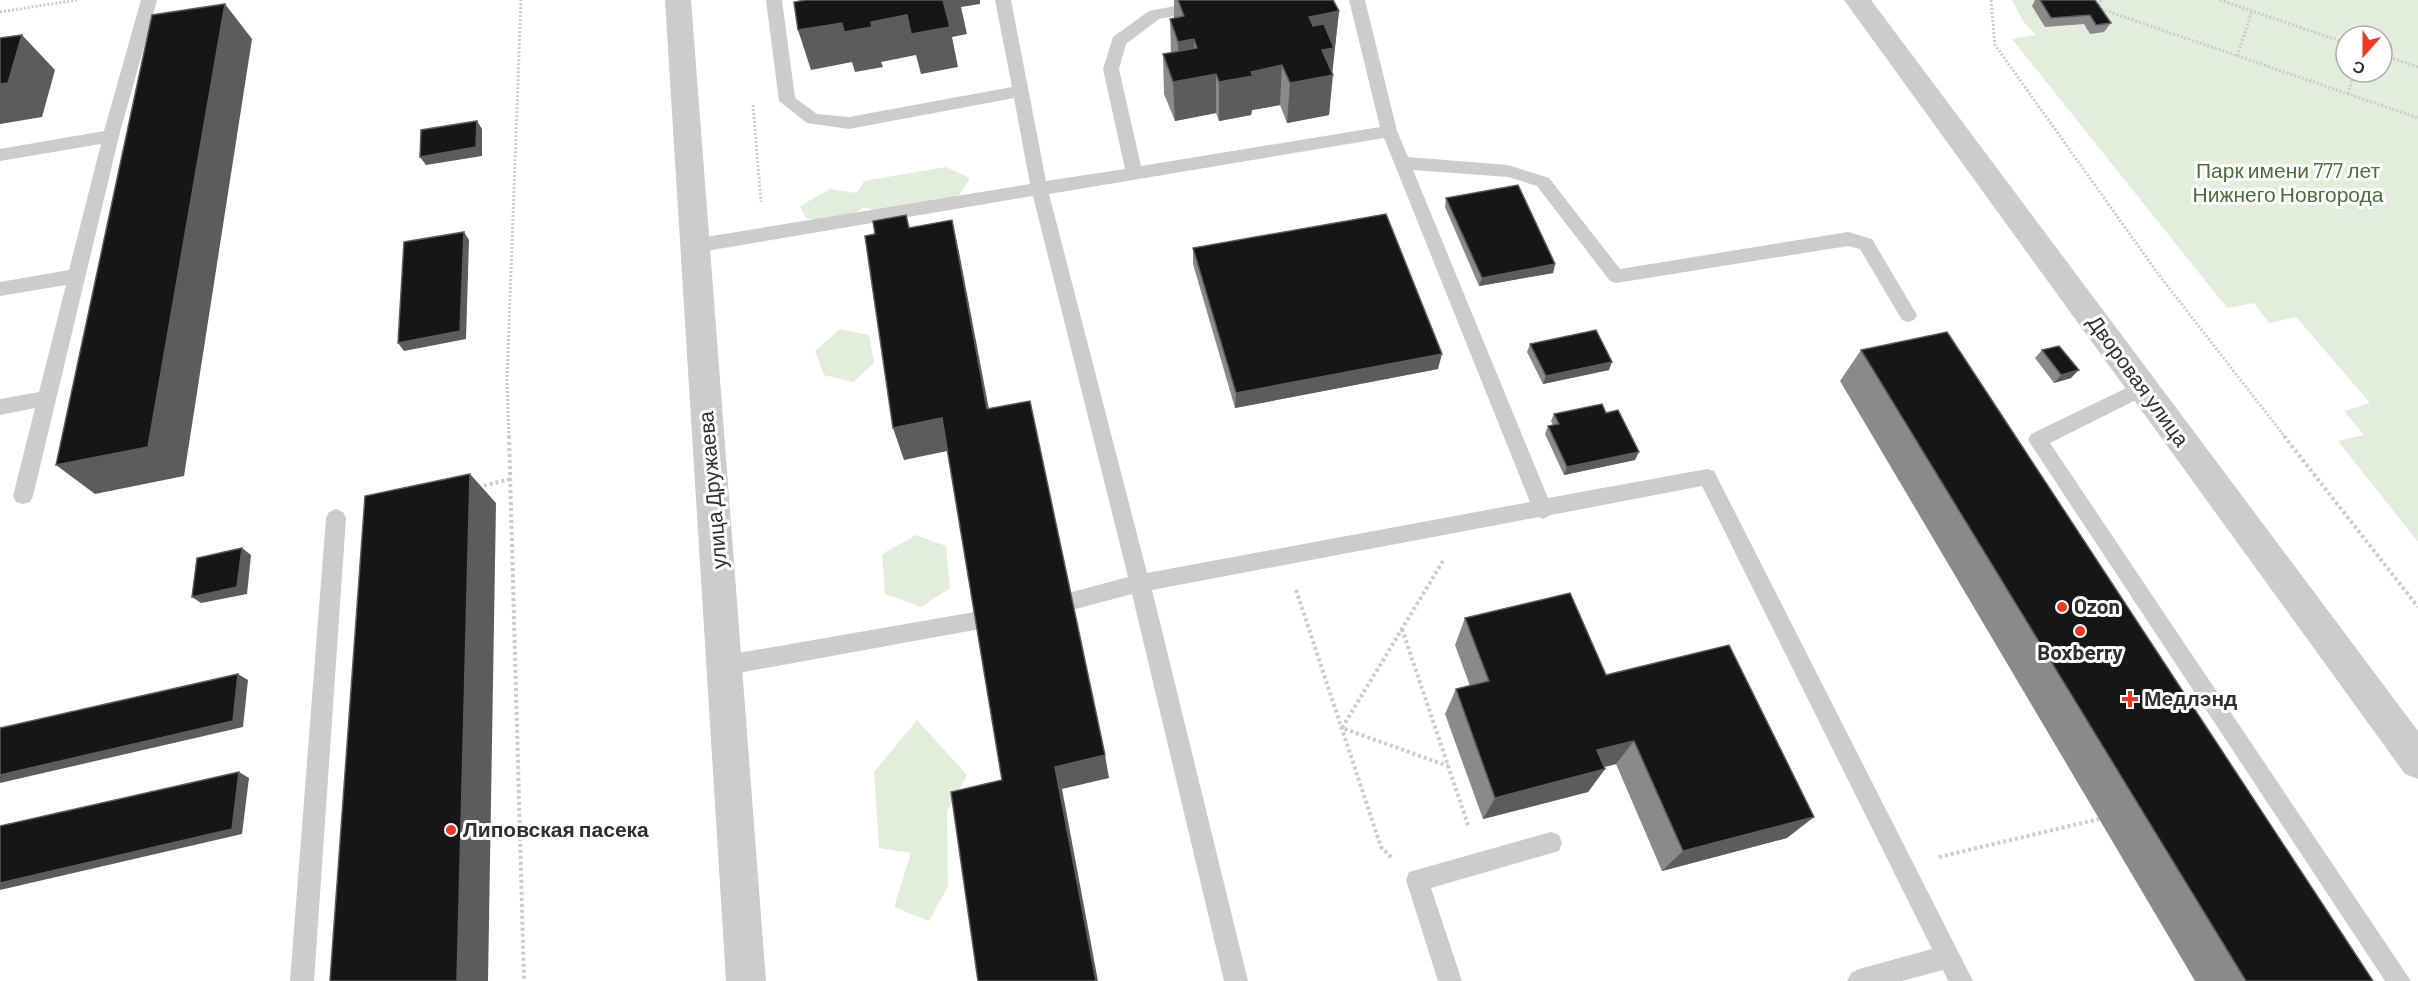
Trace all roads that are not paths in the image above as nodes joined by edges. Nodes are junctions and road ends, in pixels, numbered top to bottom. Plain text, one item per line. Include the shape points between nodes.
1 (149, 0) edge
2 (678, 0) edge
3 (774, 0) edge
4 (1003, 0) edge
5 (1234, 0) edge
6 (1357, 0) edge
7 (1857, 0) edge
8 (1020, 91) junction
9 (1389, 131) junction
10 (111, 136) junction
11 (0, 155) edge
12 (1402, 163) junction
13 (1134, 172) junction
14 (1039, 188) junction
15 (694, 246) junction
16 (77, 276) junction
17 (0, 289) edge
18 (1908, 315) dead end
19 (2143, 388) junction
20 (47, 398) junction
21 (0, 407) edge
22 (23, 496) dead end
23 (1543, 510) junction
24 (336, 518) dead end
25 (1140, 584) junction
26 (1072, 601) edge
27 (980, 620) edge
28 (727, 665) junction
29 (2418, 761) edge
30 (1551, 843) dead end
31 (1949, 957) junction
32 (302, 981) edge
33 (746, 981) edge
34 (1236, 981) edge
35 (1450, 981) edge
36 (1859, 981) edge
37 (1961, 981) edge
38 (2399, 981) edge

1 - 10 lane
2 - 15 street, улица Дружаева
3 - 8 lane via 787,101 813,119 849,123
4 - 8 lane
5 - 13 lane via 1154,15 1119,41 1111,69
6 - 9 lane
7 - 19 street, Дворовая улица
8 - 14 lane
9 - 12 lane
9 - 13 lane
10 - 11 lane
10 - 16 lane
12 - 18 lane via 1508,171 1543,182 1616,276 1848,239 1866,244
12 - 23 lane
13 - 14 lane
14 - 15 lane
14 - 25 lane
15 - 28 street, улица Дружаева
16 - 17 lane
16 - 20 lane
19 - 29 street, Дворовая улица
19 - 38 lane via 2038,440
20 - 21 lane
20 - 22 lane
23 - 25 lane
23 - 31 lane via 1707,477
24 - 32 lane
25 - 26 lane
25 - 34 lane
27 - 28 lane
28 - 33 street, улица Дружаева
30 - 35 lane via 1417,880
31 - 36 lane
31 - 37 lane

